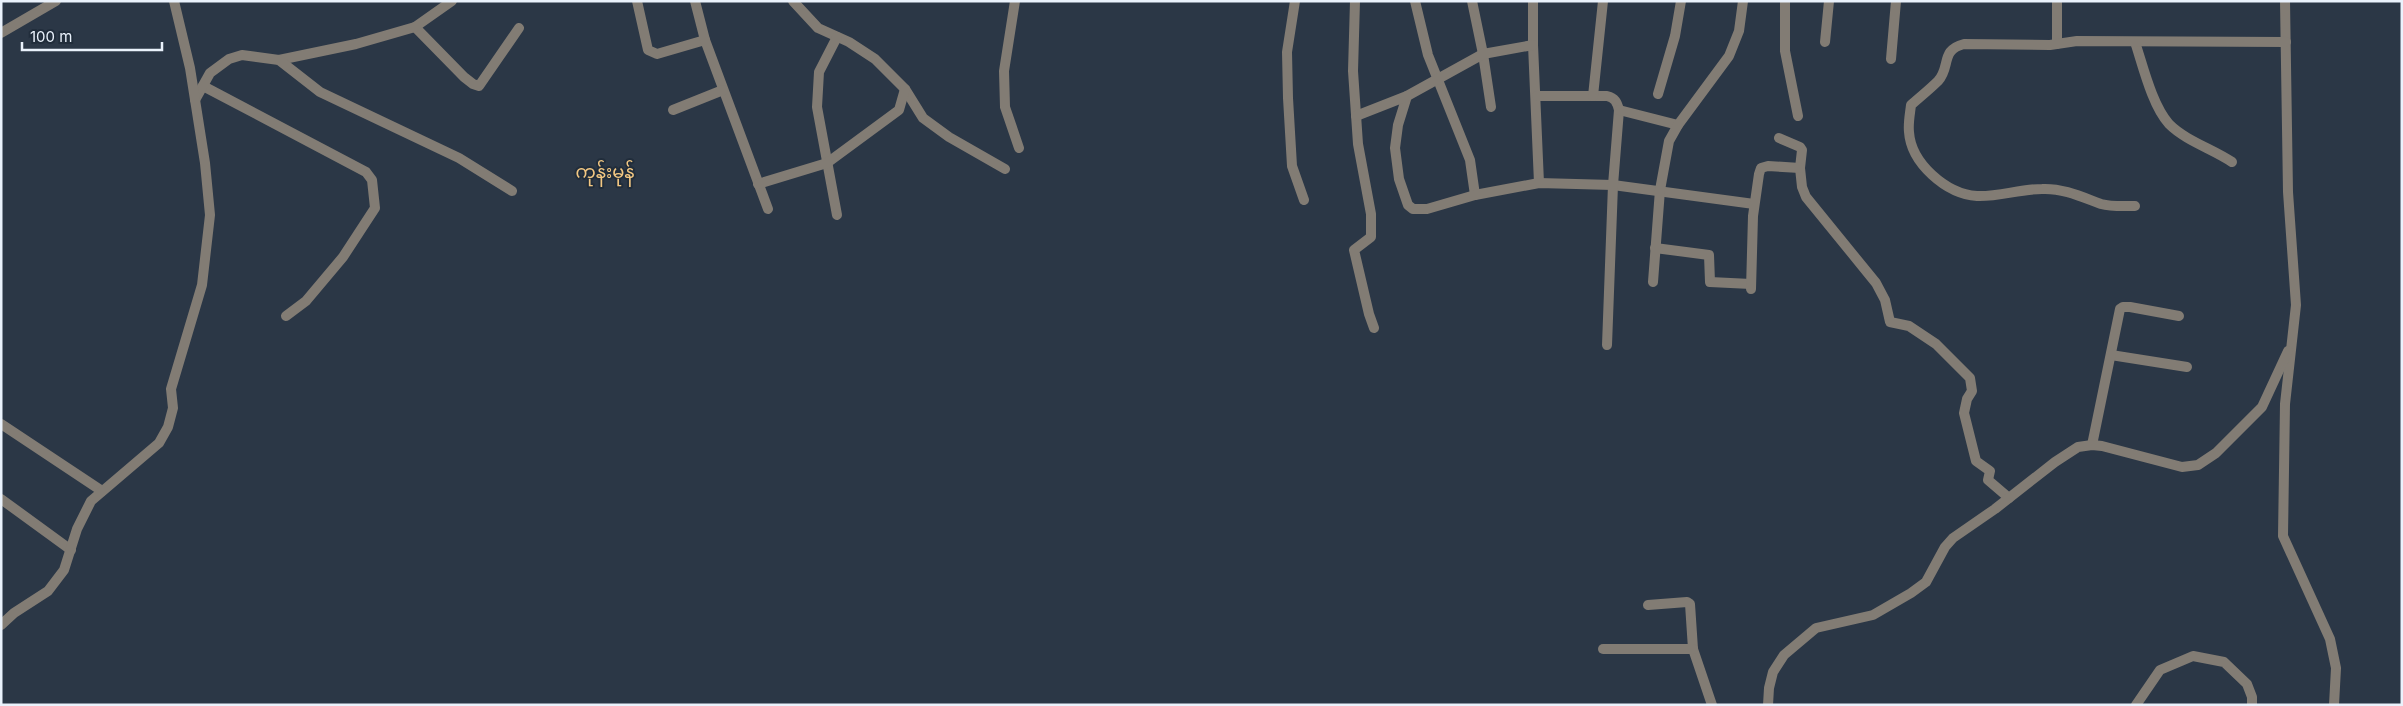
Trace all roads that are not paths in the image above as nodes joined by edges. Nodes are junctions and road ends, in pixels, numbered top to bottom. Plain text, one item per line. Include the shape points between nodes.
1 (56, 1) edge
2 (174, 1) edge
3 (452, 1) edge
4 (637, 1) edge
5 (694, 1) edge
6 (793, 1) edge
7 (1015, 1) edge
8 (1295, 1) edge
9 (1355, 1) edge
10 (1415, 1) edge
11 (1472, 1) edge
12 (1533, 1) edge
13 (1603, 1) edge
14 (1681, 1) edge
15 (1743, 1) edge
16 (1785, 1) edge
17 (1829, 1) edge
18 (1896, 1) edge
19 (2058, 1) edge
20 (2285, 1) edge
21 (415, 27) junction
22 (518, 28) dead end
23 (1, 33) edge
24 (837, 37) junction
25 (705, 40) junction
26 (1825, 42) dead end
27 (2135, 42) junction
28 (2286, 42) junction
29 (2057, 44) junction
30 (1533, 45) junction
31 (1483, 54) junction
32 (1891, 59) dead end
33 (279, 60) junction
34 (1436, 79) junction
35 (202, 86) junction
36 (904, 89) junction
37 (723, 90) junction
38 (1658, 94) dead end
39 (1407, 96) junction
40 (1536, 96) junction
41 (1593, 96) junction
42 (195, 100) junction
43 (1491, 107) dead end
44 (673, 110) dead end
45 (1619, 110) junction
46 (1356, 116) junction
47 (1798, 116) dead end
48 (1678, 125) junction
49 (1779, 138) dead end
50 (1019, 148) dead end
51 (2232, 162) dead end
52 (828, 163) junction
53 (1005, 168) dead end
54 (1800, 168) junction
55 (1539, 183) junction
56 (758, 184) junction
57 (1613, 185) junction
58 (1660, 190) junction
59 (512, 191) dead end
60 (1475, 195) junction
61 (1304, 200) dead end
62 (1754, 204) junction
63 (2135, 206) dead end
64 (768, 209) dead end
65 (837, 215) dead end
66 (1656, 248) junction
67 (1653, 282) dead end
68 (286, 316) dead end
69 (2179, 316) dead end
70 (1374, 328) dead end
71 (2292, 343) junction
72 (1606, 345) dead end
73 (2111, 355) junction
74 (2186, 367) dead end
75 (1, 424) edge
76 (2092, 445) junction
77 (102, 491) junction
78 (2009, 498) junction
79 (1, 500) edge
80 (71, 550) junction
81 (1648, 605) dead end
82 (1, 625) edge
83 (1603, 648) dead end
84 (1693, 649) junction
85 (1712, 705) edge
86 (1768, 705) edge
87 (2136, 705) edge
88 (2252, 705) edge
89 (2334, 705) edge

1 - 23 street
2 - 42 street
3 - 21 street
4 - 25 street via 648,50 657,54
5 - 25 street
6 - 24 street via 818,28
7 - 50 street via 1004,71 1005,107
8 - 61 street via 1287,52 1288,98 1292,166
9 - 46 street via 1353,71
10 - 34 street via 1418,22
11 - 31 street
12 - 30 street
13 - 41 street
14 - 38 street via 1675,36
15 - 48 street via 1739,31 1729,56
16 - 47 street via 1785,51
17 - 26 street
18 - 32 street
19 - 29 street
20 - 28 street
21 - 22 street via 464,77 480,86
21 - 33 street via 356,44
24 - 36 street via 875,58
24 - 52 street via 818,72 817,106
25 - 37 street
27 - 28 street
27 - 29 street
27 - 51 street via 2157,103 2169,124
28 - 71 street via 2288,192 2296,305
29 - 63 street via 1954,46 1940,79 1911,105 1908,133 1918,158 1939,181 1977,196 2042,188 2082,195 2102,204
30 - 31 street
30 - 40 street
31 - 34 street
31 - 43 street
33 - 35 street via 242,55 229,59 210,73
33 - 59 street via 320,92 459,158
34 - 39 street
34 - 60 street via 1464,141
35 - 42 street
35 - 68 street via 366,172 372,180 374,208 343,257 306,302
36 - 52 street via 900,110
36 - 53 street via 923,118
37 - 44 street
37 - 56 street
39 - 46 street
39 - 60 street via 1395,148 1399,179 1408,205 1419,210 1427,209
40 - 41 street
40 - 55 street
41 - 45 street via 1612,97
42 - 77 street via 210,215 202,285 171,389 173,408 168,427 159,442
45 - 48 street
45 - 57 street
46 - 70 street via 1371,214 1371,237 1354,250
48 - 58 street via 1669,141
49 - 54 street via 1800,147
52 - 56 street
52 - 65 street
54 - 62 street via 1761,168
54 - 78 street via 1806,197 1876,283 1886,300 1890,322 1909,326 1936,344 1970,378 1972,391 1964,413 1976,461 1990,471 1988,480
55 - 57 street
55 - 60 street
56 - 64 street
57 - 58 street
57 - 72 street
58 - 62 street
58 - 66 street
62 - 66 street via 1751,287 1710,282 1709,254
66 - 67 street
69 - 73 street via 2123,307
71 - 76 street via 2262,407 2216,453 2198,465 2182,467
71 - 89 street via 2286,404 2283,536 2330,639 2336,668
73 - 74 street
73 - 76 street
75 - 77 street
76 - 78 street via 2070,452
77 - 80 street via 91,502 77,529
78 - 86 street via 1953,538 1926,582 1911,593 1873,615 1816,628 1784,655 1773,672
79 - 80 street
80 - 82 street via 64,570 48,591
81 - 84 street via 1690,604
83 - 84 street
84 - 85 street
87 - 88 street via 2160,670 2193,656 2224,662 2247,684

